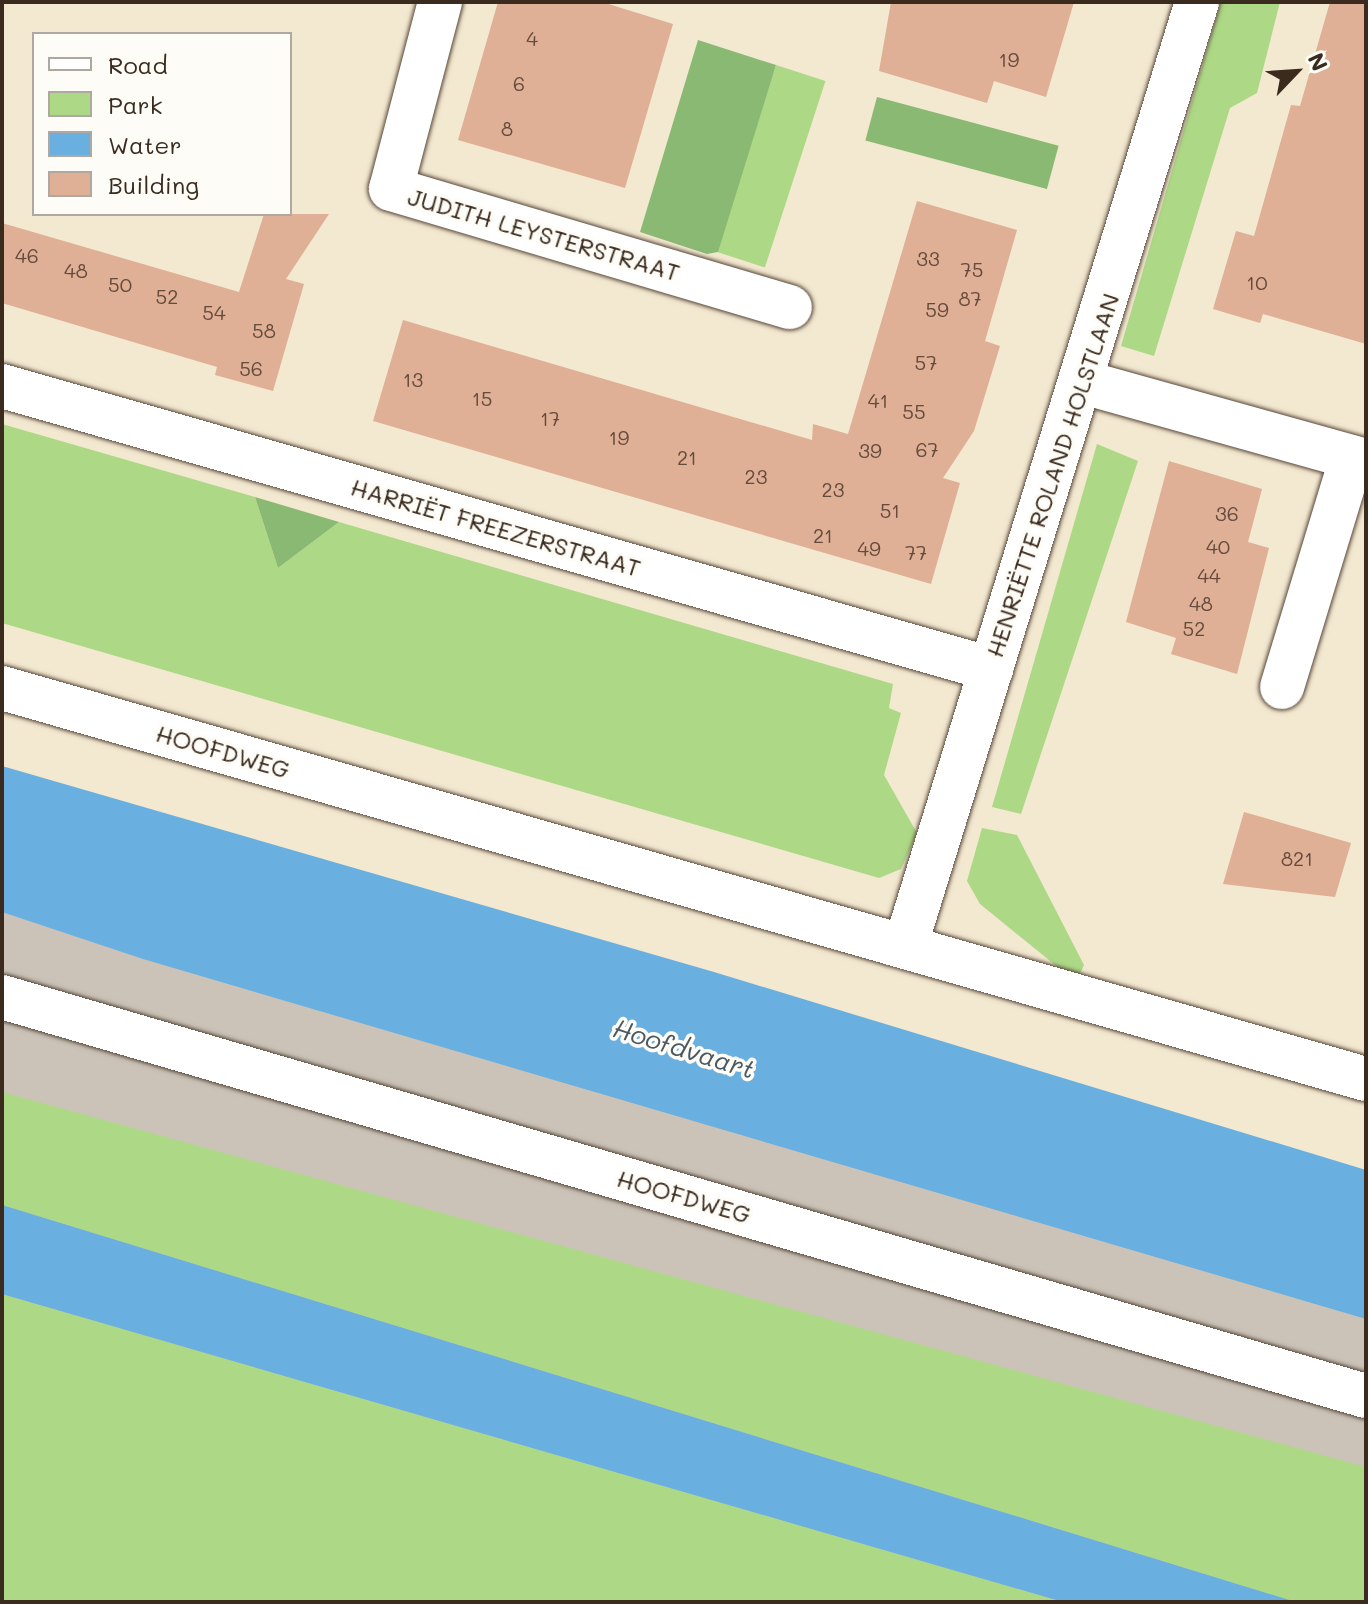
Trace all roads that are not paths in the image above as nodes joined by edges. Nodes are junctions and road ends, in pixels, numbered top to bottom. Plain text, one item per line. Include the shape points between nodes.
1 (440, 2) edge
2 (1197, 2) edge
3 (790, 307) dead end
4 (1083, 382) junction
5 (2, 386) edge
6 (1359, 459) edge
7 (991, 669) junction
8 (1282, 687) dead end
9 (2, 688) edge
10 (905, 947) junction
11 (2, 997) edge
12 (1366, 1079) edge
13 (1366, 1396) edge

1 - 3 street, JUDITH LEYSTERSTRAAT via 391,189
2 - 4 street, HENRIËTTE ROLAND HOLSTLAAN
4 - 6 street
4 - 7 street, HENRIËTTE ROLAND HOLSTLAAN
5 - 7 street, HARRIËT FREEZERSTRAAT
6 - 8 street
7 - 10 street, HENRIËTTE ROLAND HOLSTLAAN
9 - 10 street, HOOFDWEG
10 - 12 street, HOOFDWEG
11 - 13 street, HOOFDWEG

